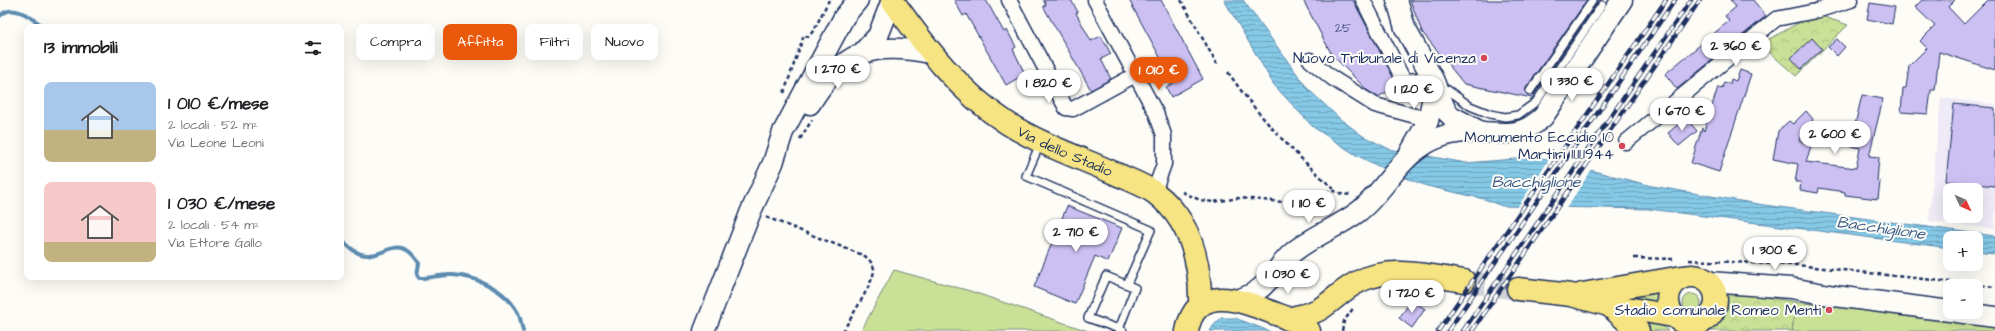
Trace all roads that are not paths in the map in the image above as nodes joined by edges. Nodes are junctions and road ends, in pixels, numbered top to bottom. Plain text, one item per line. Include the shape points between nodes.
1 (858, 0) edge
2 (892, 0) edge
3 (1009, 0) edge
4 (1095, 0) edge
5 (1363, 0) edge
6 (1593, 0) edge
7 (1622, 0) edge
8 (1851, 0) edge
9 (1396, 1) edge
10 (1602, 5) dead end
11 (862, 53) junction
12 (930, 53) junction
13 (1310, 60) dead end
14 (1136, 75) junction
15 (1434, 83) junction
16 (1530, 91) dead end
17 (1419, 117) dead end
18 (1482, 132) junction
19 (1041, 142) junction
20 (1626, 142) dead end
21 (1415, 148) junction
22 (773, 163) junction
23 (1156, 187) junction
24 (1198, 266) junction
25 (1274, 276) junction
26 (1682, 277) junction
27 (1464, 281) tunnel mouth
28 (1709, 282) junction
29 (1127, 284) junction
30 (1518, 289) tunnel mouth
31 (1571, 295) junction
32 (1231, 299) junction
33 (1609, 305) junction
34 (1200, 306) junction
35 (1323, 308) junction
36 (1943, 310) edge
37 (1983, 315) edge
38 (1284, 317) junction
39 (1995, 317) edge
40 (1680, 324) edge
41 (1121, 330) edge
42 (704, 331) edge
43 (1187, 331) edge
44 (1309, 331) edge
45 (1316, 331) edge
46 (1638, 331) edge

1 - 22 street via 844,17 822,57 783,132
2 - 11 street via 878,36
2 - 12 main road, Via dello Stadio
3 - 14 street via 1066,108 1073,109
4 - 14 street
5 - 15 street via 1404,81
6 - 16 lane
7 - 18 street via 1543,118 1520,132
8 - 20 street via 1816,11 1776,19
9 - 15 street via 1405,28
10 - 15 lane via 1540,98 1529,109 1505,117 1490,114 1470,106
11 - 12 street via 886,48
11 - 22 street via 836,69 822,85
12 - 19 main road, Via dello Stadio via 957,83 987,108 1007,123
13 - 17 street via 1332,78 1374,105
14 - 23 street via 1156,113 1164,135 1164,164
15 - 18 street via 1446,111
15 - 21 street via 1431,111
18 - 21 street via 1443,136
19 - 23 main road, Via dello Stadio
19 - 29 lane via 1026,176 1151,230
21 - 25 street via 1359,212 1292,253
22 - 42 street via 751,211
23 - 24 main road, Via dello Stadio via 1187,232
24 - 32 main road, Via dello Stadio
24 - 34 main road, Via dello Stadio
25 - 32 street via 1260,290
25 - 38 street via 1270,287
26 - 28 main road via 1696,276
26 - 31 main road
26 - 40 main road via 1668,293 1668,306
27 - 35 main road via 1422,274 1389,273 1358,282
28 - 36 street via 1791,288
28 - 40 main road via 1716,294 1712,314 1702,322
29 - 41 lane via 1136,288
29 - 41 lane via 1106,276 1088,318
30 - 31 main road
31 - 33 main road
32 - 34 main road via 1214,300
32 - 38 main road
33 - 40 main road
33 - 46 main road
34 - 43 main road via 1192,316
35 - 38 main road via 1302,316
35 - 45 main road
37 - 39 street
38 - 44 main road

